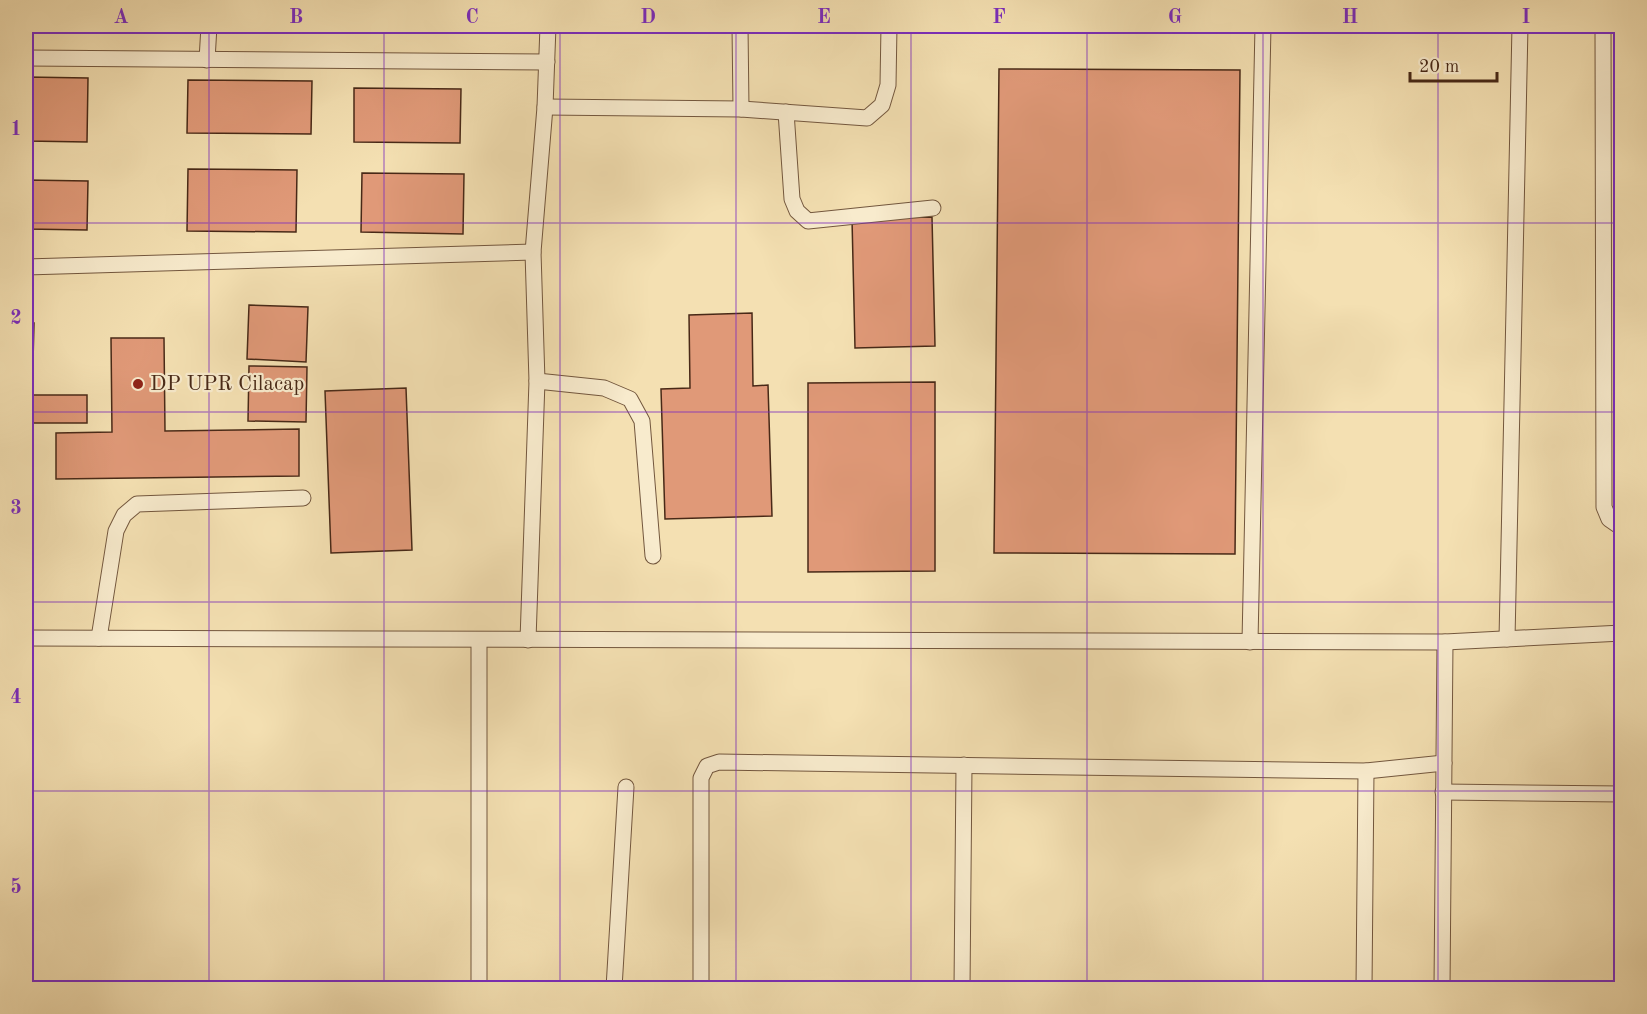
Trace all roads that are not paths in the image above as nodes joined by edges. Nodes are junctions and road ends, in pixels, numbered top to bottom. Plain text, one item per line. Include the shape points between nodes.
1 (209, 26) edge
2 (548, 26) edge
3 (740, 26) edge
4 (889, 26) edge
5 (1263, 26) edge
6 (1520, 26) edge
7 (1603, 26) edge
8 (26, 58) edge
9 (207, 60) junction
10 (547, 62) junction
11 (545, 107) junction
12 (741, 109) junction
13 (786, 112) junction
14 (933, 208) dead end
15 (534, 252) junction
16 (26, 267) edge
17 (537, 381) junction
18 (303, 498) dead end
19 (1622, 528) edge
20 (653, 555) dead end
21 (1622, 633) edge
22 (26, 638) edge
23 (99, 638) junction
24 (1507, 639) junction
25 (479, 640) junction
26 (528, 640) junction
27 (1250, 642) junction
28 (1445, 642) junction
29 (1444, 763) junction
30 (964, 765) junction
31 (1366, 771) junction
32 (626, 787) dead end
33 (1443, 792) junction
34 (1622, 794) edge
35 (479, 988) edge
36 (614, 988) edge
37 (702, 988) edge
38 (962, 988) edge
39 (1364, 988) edge
40 (1442, 988) edge

1 - 9 lane
2 - 10 lane
3 - 12 lane
4 - 13 lane via 888,85 882,105 867,118
5 - 27 lane
6 - 24 lane
7 - 19 lane via 1604,507 1609,519
8 - 9 lane
9 - 10 lane
10 - 11 lane
11 - 12 lane
11 - 15 lane
12 - 13 lane
13 - 14 lane via 792,199 797,211 808,221
15 - 16 lane
15 - 17 lane
17 - 20 lane via 604,388 630,399 642,422
17 - 26 lane
18 - 23 lane via 137,504 124,515 116,531
21 - 24 lane
22 - 23 lane
23 - 25 lane
24 - 28 lane
25 - 26 lane
25 - 35 lane
26 - 27 lane
27 - 28 lane
28 - 29 lane
29 - 31 lane
29 - 33 lane
30 - 31 lane
30 - 37 lane via 719,762 707,766 700,778
30 - 38 lane
31 - 39 lane
32 - 36 lane
33 - 34 lane
33 - 40 lane

